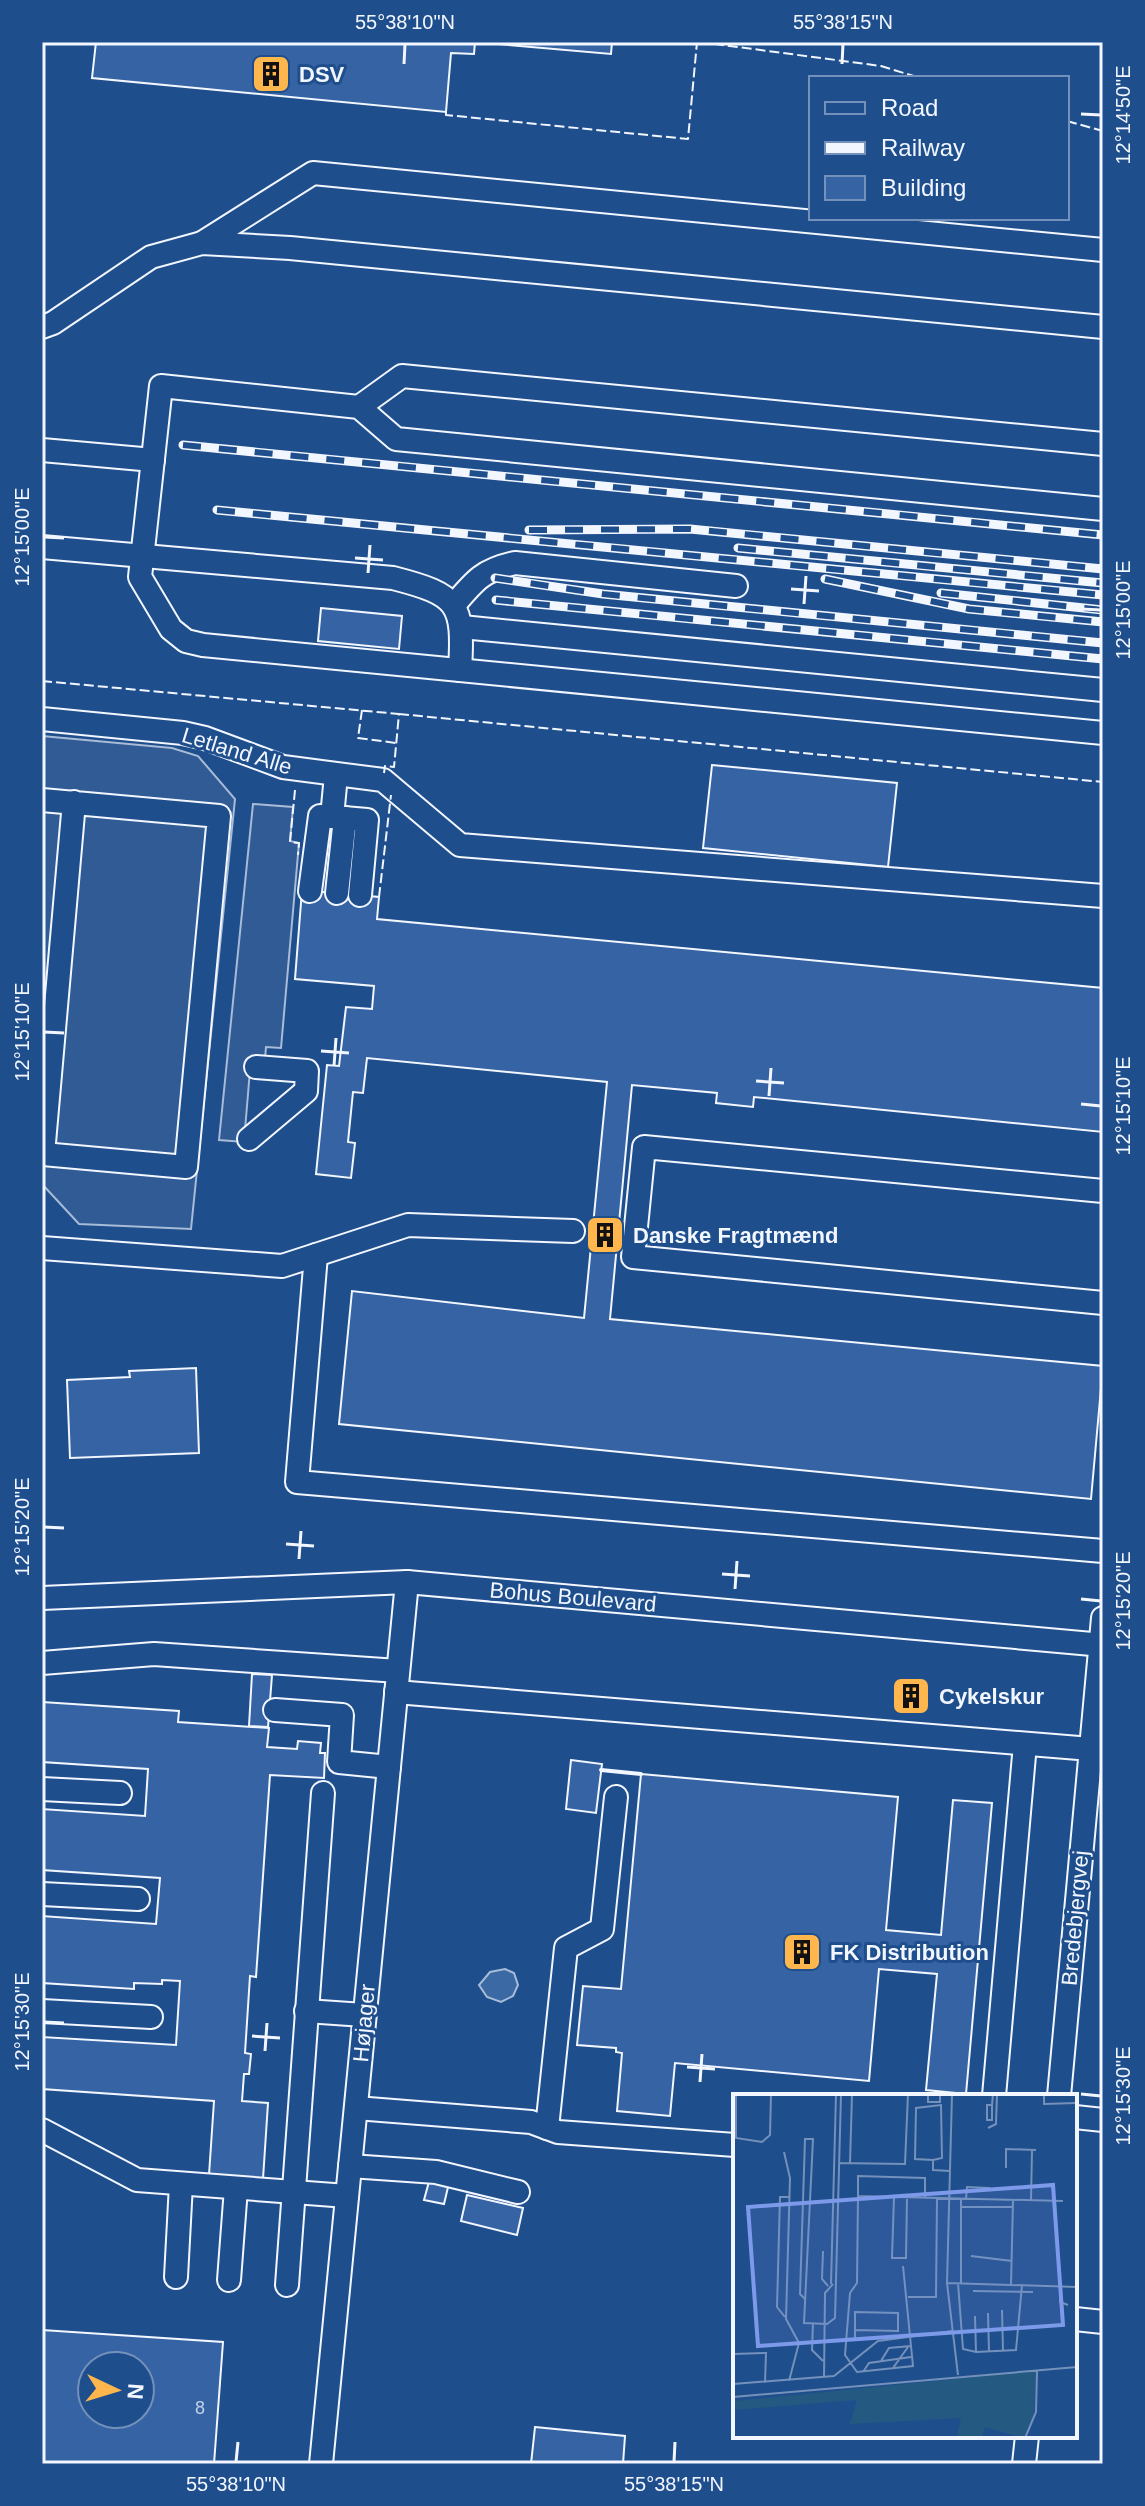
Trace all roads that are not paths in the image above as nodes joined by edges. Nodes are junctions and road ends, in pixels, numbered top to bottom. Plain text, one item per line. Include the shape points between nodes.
1 (202, 243) junction
2 (1103, 250) edge
3 (42, 327) edge
4 (1103, 327) edge
5 (359, 407) junction
6 (1103, 444) edge
7 (42, 450) edge
8 (153, 460) junction
9 (1103, 509) edge
10 (42, 547) edge
11 (142, 556) junction
12 (736, 586) dead end
13 (454, 605) junction
14 (462, 627) junction
15 (460, 670) junction
16 (1103, 690) edge
17 (42, 719) edge
18 (1103, 733) edge
19 (336, 775) junction
20 (42, 800) edge
21 (74, 802) junction
22 (344, 818) junction
23 (310, 891) dead end
24 (349, 894) dead end
25 (1103, 896) edge
26 (256, 1067) dead end
27 (249, 1139) dead end
28 (1103, 1191) edge
29 (573, 1231) dead end
30 (42, 1248) edge
31 (316, 1255) junction
32 (1103, 1303) edge
33 (1103, 1551) edge
34 (407, 1582) junction
35 (42, 1598) edge
36 (1103, 1618) edge
37 (1102, 1645) edge
38 (42, 1663) edge
39 (397, 1682) junction
40 (275, 1710) dead end
41 (1025, 1744) junction
42 (1091, 1749) junction
43 (389, 1767) junction
44 (42, 1789) edge
45 (1095, 1789) edge
46 (120, 1793) dead end
47 (323, 1793) dead end
48 (616, 1797) dead end
49 (42, 1894) edge
50 (138, 1899) dead end
51 (42, 2011) edge
52 (306, 2011) junction
53 (364, 2015) junction
54 (151, 2017) dead end
55 (994, 2094) edge
56 (1059, 2094) edge
57 (356, 2108) junction
58 (1077, 2117) edge
59 (1103, 2120) edge
60 (547, 2128) junction
61 (42, 2130) edge
62 (733, 2145) edge
63 (350, 2166) junction
64 (181, 2184) junction
65 (236, 2188) junction
66 (293, 2192) junction
67 (518, 2192) dead end
68 (347, 2196) junction
69 (176, 2277) dead end
70 (229, 2280) dead end
71 (287, 2285) dead end
72 (1077, 2319) edge
73 (1103, 2322) edge
74 (321, 2464) edge

1 - 2 street via 313,173
1 - 3 street via 151,257
1 - 4 street
5 - 6 street via 402,376
5 - 8 street via 161,386
5 - 9 street via 396,439
7 - 8 street
8 - 11 street
10 - 11 street
11 - 13 street via 393,578 432,588
11 - 15 street via 140,577 171,629 186,641
12 - 13 street via 515,563 491,569
13 - 14 street
14 - 15 street
14 - 16 street
15 - 18 street
17 - 19 street, Letland Alle via 183,733 283,767
19 - 22 street
19 - 25 street, Letland Alle via 383,780 460,845
20 - 21 street
21 - 21 street via 219,816 186,1167 43,1154
22 - 23 street via 320,816
22 - 24 street
26 - 27 street via 307,1071 306,1091
28 - 32 street via 644,1147 633,1257
29 - 31 street via 408,1225
30 - 31 street via 282,1266
31 - 33 street via 297,1482
34 - 35 street, Bohus Boulevard
34 - 37 street, Bohus Boulevard
34 - 39 street, Højager
36 - 37 street, Bredebjergvej
37 - 42 street, Bredebjergvej
38 - 39 street via 154,1654
39 - 41 street
39 - 43 street, Højager
40 - 43 street via 342,1715 339,1762
41 - 42 street
41 - 55 street
42 - 45 street, Bredebjergvej
43 - 53 street, Højager
44 - 46 street
45 - 56 street, Bredebjergvej
47 - 52 street
48 - 60 street via 602,1929 566,1948
49 - 50 street
51 - 54 street
52 - 53 street
52 - 66 street
53 - 57 street, Højager
57 - 60 street via 531,2122
57 - 63 street, Højager
58 - 59 street
60 - 62 street
61 - 64 street via 137,2180
63 - 67 street via 436,2172
63 - 68 street, Højager
64 - 65 street
64 - 69 street
65 - 66 street
65 - 70 street
66 - 68 street
66 - 71 street
68 - 74 street, Højager
72 - 73 street

